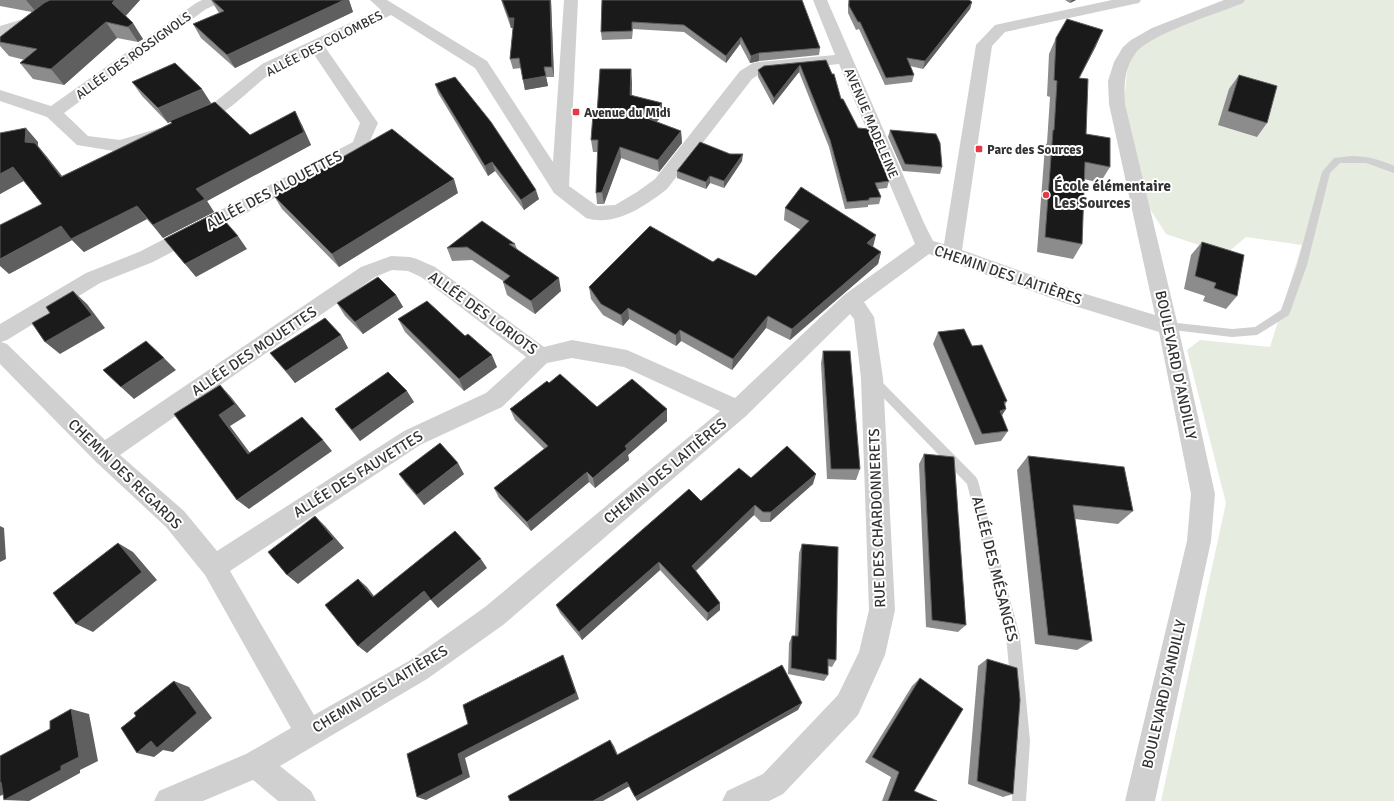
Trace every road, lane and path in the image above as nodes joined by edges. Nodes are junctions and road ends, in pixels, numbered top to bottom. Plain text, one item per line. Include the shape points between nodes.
1 (73, 0) edge
2 (215, 0) edge
3 (377, 0) edge
4 (571, 0) edge
5 (820, 0) edge
6 (1134, 0) edge
7 (1238, 0) edge
8 (392, 9) junction
9 (0, 31) edge
10 (316, 46) junction
11 (845, 59) junction
12 (0, 95) edge
13 (52, 113) junction
14 (1394, 170) edge
15 (560, 188) junction
16 (926, 246) junction
17 (952, 252) junction
18 (410, 264) joint
19 (851, 302) junction
20 (1168, 326) junction
21 (0, 334) edge
22 (0, 350) edge
23 (541, 356) junction
24 (872, 378) junction
25 (738, 409) junction
26 (103, 454) junction
27 (214, 567) junction
28 (310, 732) junction
29 (256, 764) junction
30 (169, 801) edge
31 (301, 801) edge
32 (738, 801) edge
33 (1019, 801) edge
34 (1140, 801) edge

1 - 9 street via 48,16
2 - 13 street, ALLÉE DES ROSSIGNOLS via 201,6
3 - 8 street
4 - 15 street
5 - 11 street, AVENUE MADELEINE
6 - 17 street via 1000,28 984,45
7 - 20 street, BOULEVARD D'ANDILLY via 1157,31 1137,43 1122,62 1116,81 1117,104
8 - 10 street, ALLÉE DES COLOMBES
8 - 15 street via 481,65
10 - 13 street, ALLÉE DES COLOMBES via 268,68 216,110 174,128 120,146 83,141
10 - 21 street, ALLÉE DES ALOUETTES via 369,123 360,146 146,257 93,278
11 - 15 street via 760,67 746,75 661,184 618,211 593,213
11 - 16 street, AVENUE MADELEINE
12 - 13 street
14 - 20 lane via 1379,163 1353,158 1337,160 1326,172 1302,265 1285,312 1257,331 1232,333
16 - 17 street, CHEMIN DES LAITIÈRES
16 - 19 street, CHEMIN DES LAITIÈRES
17 - 20 street, CHEMIN DES LAITIÈRES via 1024,281
18 - 23 street, ALLÉE DES LORIOTS via 428,272
18 - 26 street, ALLÉE DES MOUETTES via 391,264 368,272
19 - 24 street, RUE DES CHARDONNERETS via 864,317
19 - 25 street, CHEMIN DES LAITIÈRES
20 - 34 street, BOULEVARD D'ANDILLY via 1203,494 1199,541
22 - 26 street, CHEMIN DES REGARDS
23 - 25 street, ALLÉE DES LORIOTS via 572,349 627,359
23 - 27 street, ALLÉE DES FAUVETTES via 494,400 412,438
24 - 32 street, RUE DES CHARDONNERETS via 882,610 872,654 848,705 773,784
24 - 33 lane, ALLÉE DES MÉSANGES via 972,481 1013,636 1023,741
25 - 28 street, CHEMIN DES LAITIÈRES via 494,616 418,670
26 - 27 street, CHEMIN DES REGARDS via 175,519
27 - 28 street, CHEMIN DES REGARDS
28 - 29 street, CHEMIN DES LAITIÈRES
29 - 30 street, CHEMIN DES LAITIÈRES
29 - 31 street

